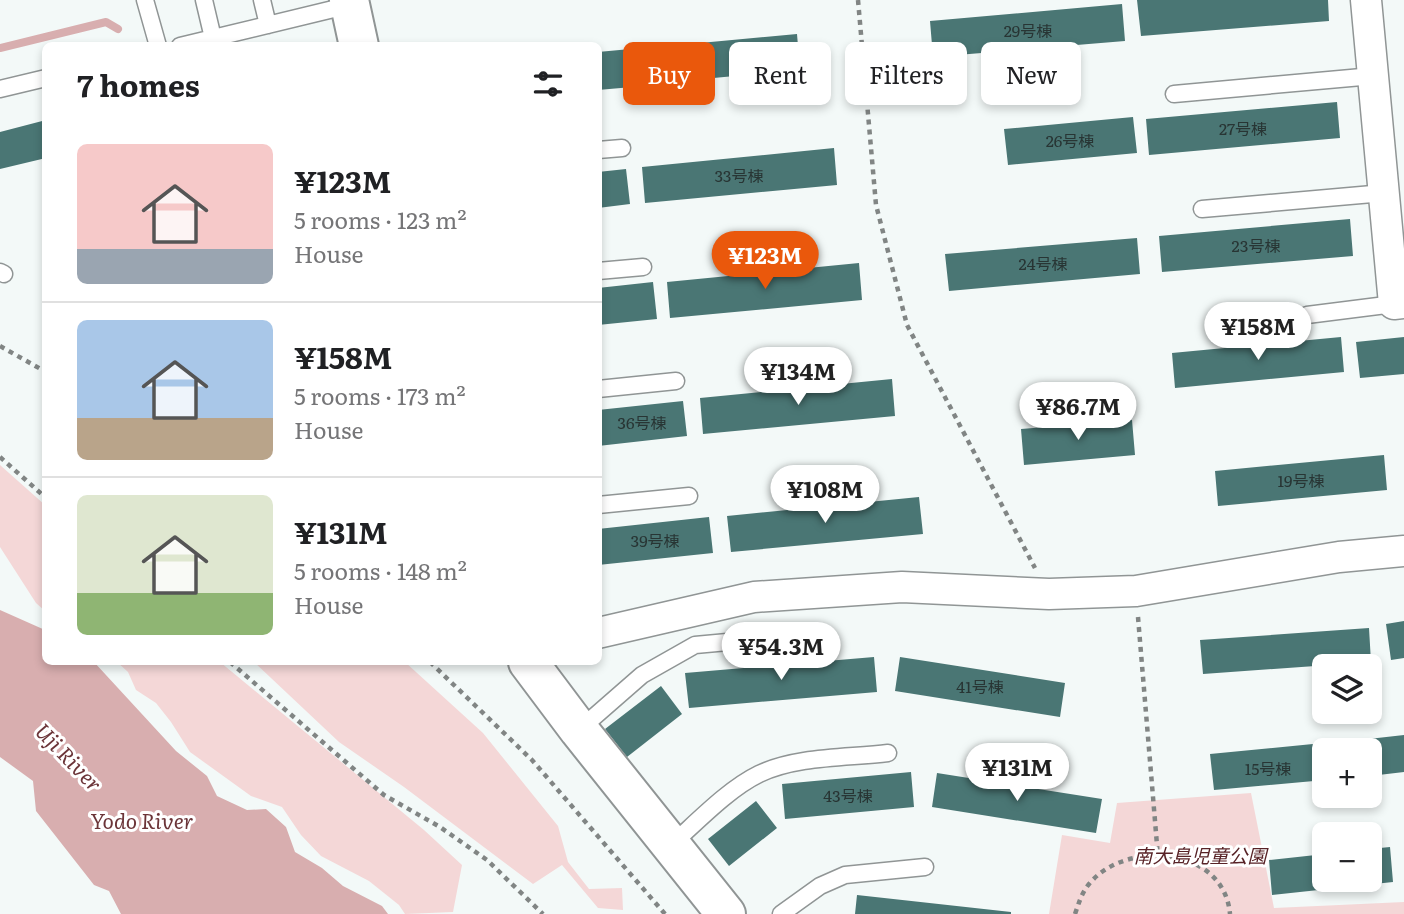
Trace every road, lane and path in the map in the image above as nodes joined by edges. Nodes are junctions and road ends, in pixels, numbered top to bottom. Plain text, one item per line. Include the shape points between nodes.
1 (145, 0) edge
2 (204, 0) edge
3 (262, 0) edge
4 (858, 0) edge
5 (1366, 0) edge
6 (349, 3) edge
7 (268, 25) junction
8 (213, 38) junction
9 (157, 42) edge
10 (196, 42) edge
11 (358, 42) edge
12 (1373, 76) junction
13 (42, 79) edge
14 (0, 89) edge
15 (1174, 94) dead end
16 (622, 148) dead end
17 (602, 150) edge
18 (1384, 193) junction
19 (1202, 209) dead end
20 (643, 267) dead end
21 (602, 271) edge
22 (1399, 304) edge
23 (1307, 315) dead end
24 (0, 346) edge
25 (42, 370) edge
26 (677, 381) dead end
27 (602, 389) edge
28 (0, 457) edge
29 (42, 494) edge
30 (689, 496) dead end
31 (602, 505) edge
32 (1404, 551) edge
33 (1136, 591) junction
34 (1049, 594) junction
35 (602, 632) edge
36 (803, 635) dead end
37 (233, 665) edge
38 (433, 665) edge
39 (530, 665) edge
40 (579, 730) junction
41 (888, 753) dead end
42 (670, 846) junction
43 (1158, 857) junction
44 (925, 867) dead end
45 (543, 914) edge
46 (665, 914) edge
47 (726, 914) edge
48 (781, 914) edge
49 (1076, 914) edge
50 (1230, 914) edge

1 - 9 lane
2 - 8 lane
3 - 7 lane
4 - 34 path via 876,205 907,325
5 - 12 street
6 - 7 lane
6 - 11 street
7 - 8 lane
8 - 10 lane
12 - 15 lane
12 - 18 street
13 - 14 lane
16 - 17 lane
18 - 19 lane
18 - 22 street
20 - 21 lane
22 - 23 lane
24 - 25 path
26 - 27 lane
28 - 29 path
30 - 31 lane
32 - 33 street via 1339,557
33 - 34 street
33 - 43 path
34 - 35 street via 902,587 754,597
36 - 40 lane via 695,645 642,675
37 - 45 path via 384,795 487,860
38 - 46 path via 532,761
39 - 40 street
40 - 42 street
41 - 42 lane via 795,763 759,774
42 - 47 street
43 - 49 path via 1141,857 1103,871 1081,897
43 - 50 path via 1187,859 1205,868 1220,886
44 - 48 lane via 845,875 820,886

